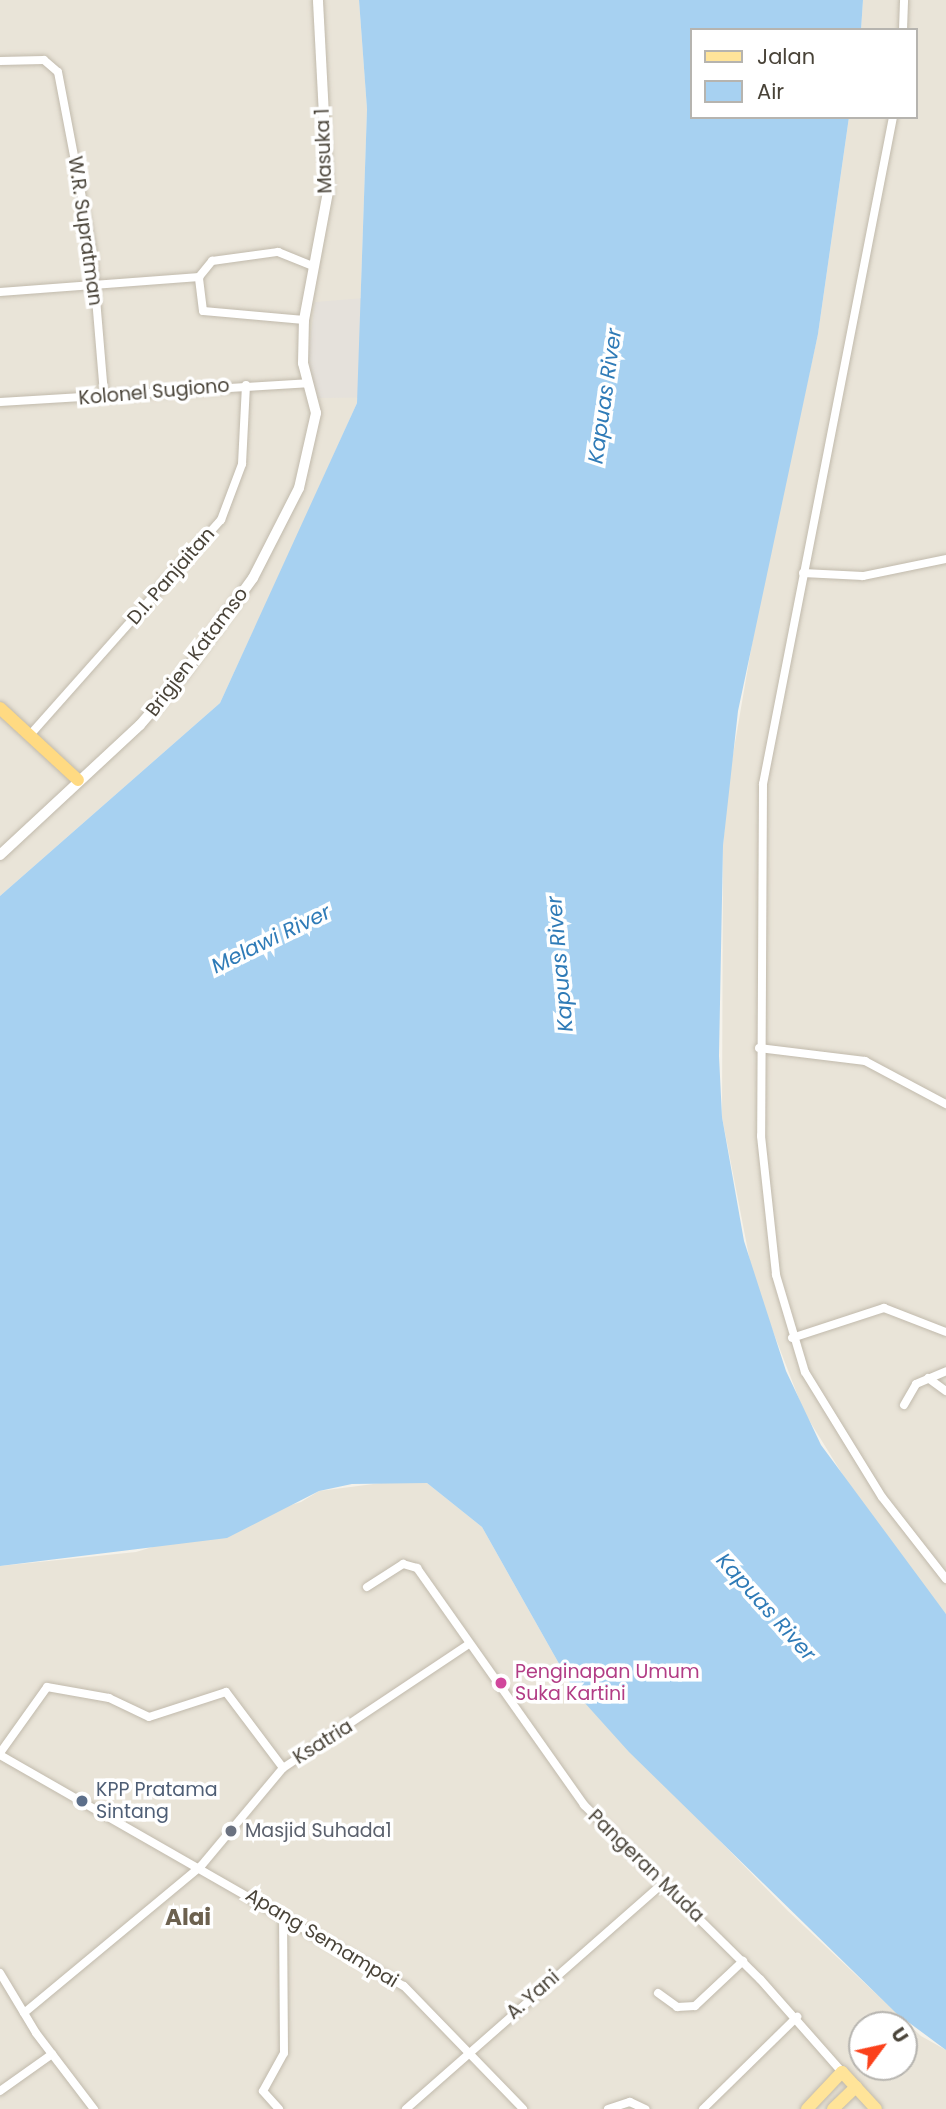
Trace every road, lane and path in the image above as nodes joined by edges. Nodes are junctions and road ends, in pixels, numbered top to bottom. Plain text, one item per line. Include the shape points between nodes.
1 (318, 0) edge
2 (904, 0) edge
3 (903, 28) edge
4 (0, 61) edge
5 (893, 119) edge
6 (313, 261) junction
7 (199, 277) junction
8 (95, 285) junction
9 (0, 292) edge
10 (304, 320) junction
11 (307, 383) junction
12 (246, 385) junction
13 (104, 396) junction
14 (0, 402) edge
15 (946, 559) edge
16 (803, 573) junction
17 (0, 708) edge
18 (30, 736) junction
19 (78, 780) junction
20 (0, 855) edge
21 (759, 1048) junction
22 (946, 1104) edge
23 (946, 1332) edge
24 (792, 1338) junction
25 (946, 1371) edge
26 (928, 1378) junction
27 (946, 1391) edge
28 (904, 1405) dead end
29 (946, 1579) edge
30 (367, 1587) dead end
31 (469, 1644) junction
32 (0, 1754) edge
33 (283, 1768) junction
34 (201, 1866) junction
35 (663, 1883) junction
36 (283, 1917) junction
37 (743, 1961) junction
38 (0, 1973) edge
39 (658, 1993) dead end
40 (24, 2013) junction
41 (797, 2017) junction
42 (470, 2049) junction
43 (52, 2054) junction
44 (842, 2072) junction
45 (856, 2087) junction
46 (0, 2091) edge
47 (94, 2109) edge
48 (279, 2109) edge
49 (406, 2109) edge
50 (523, 2109) edge
51 (608, 2109) edge
52 (645, 2109) edge
53 (703, 2109) edge
54 (807, 2109) edge
55 (833, 2109) edge
56 (876, 2109) edge

1 - 6 street, Masuka 1 via 328,178
2 - 3 street
4 - 8 street, W.R. Supratman via 35,59 55,67
5 - 16 street
6 - 7 street via 278,252 212,261
6 - 10 street, Masuka 1
7 - 8 street
7 - 10 street via 203,311
8 - 9 street
8 - 13 street, W.R. Supratman
10 - 11 street, Masuka 1
11 - 12 street, Kolonel Sugiono
11 - 19 street, Brigjen Katamso via 316,413 309,460 253,578 203,650 140,726
12 - 13 street, Kolonel Sugiono
12 - 18 street, D.I. Panjaitan via 242,464 220,520
13 - 14 street, Kolonel Sugiono
15 - 16 street via 863,576
16 - 21 street via 775,702 760,814
17 - 18 highway
18 - 19 highway
19 - 20 street, Brigjen Katamso
21 - 22 street via 865,1061
21 - 24 street via 766,1215
23 - 24 street via 884,1308
24 - 29 street via 805,1372 849,1445
25 - 26 street
26 - 27 street
26 - 28 street via 912,1388
30 - 31 street, Pangeran Muda via 410,1564 423,1575
31 - 33 street, Ksatria
31 - 35 street, Pangeran Muda via 584,1805
32 - 33 street via 47,1686 109,1698 149,1717 226,1692
32 - 34 street, Apang Semampai
33 - 34 street, Ksatria
34 - 36 street, Apang Semampai
34 - 40 street, Ksatria
35 - 37 street, Pangeran Muda
35 - 42 street, A. Yani
36 - 42 street, Apang Semampai via 404,1986
36 - 48 street via 284,2053 263,2091
37 - 39 street via 695,2006 677,2007
37 - 41 street, Pangeran Muda
38 - 40 street
40 - 43 street
41 - 44 street, Pangeran Muda
41 - 53 street
42 - 49 street, A. Yani
42 - 50 street, Apang Semampai
43 - 46 street
43 - 47 street
44 - 45 main road
44 - 54 main road
45 - 55 main road
45 - 56 main road
51 - 52 street via 630,2102

